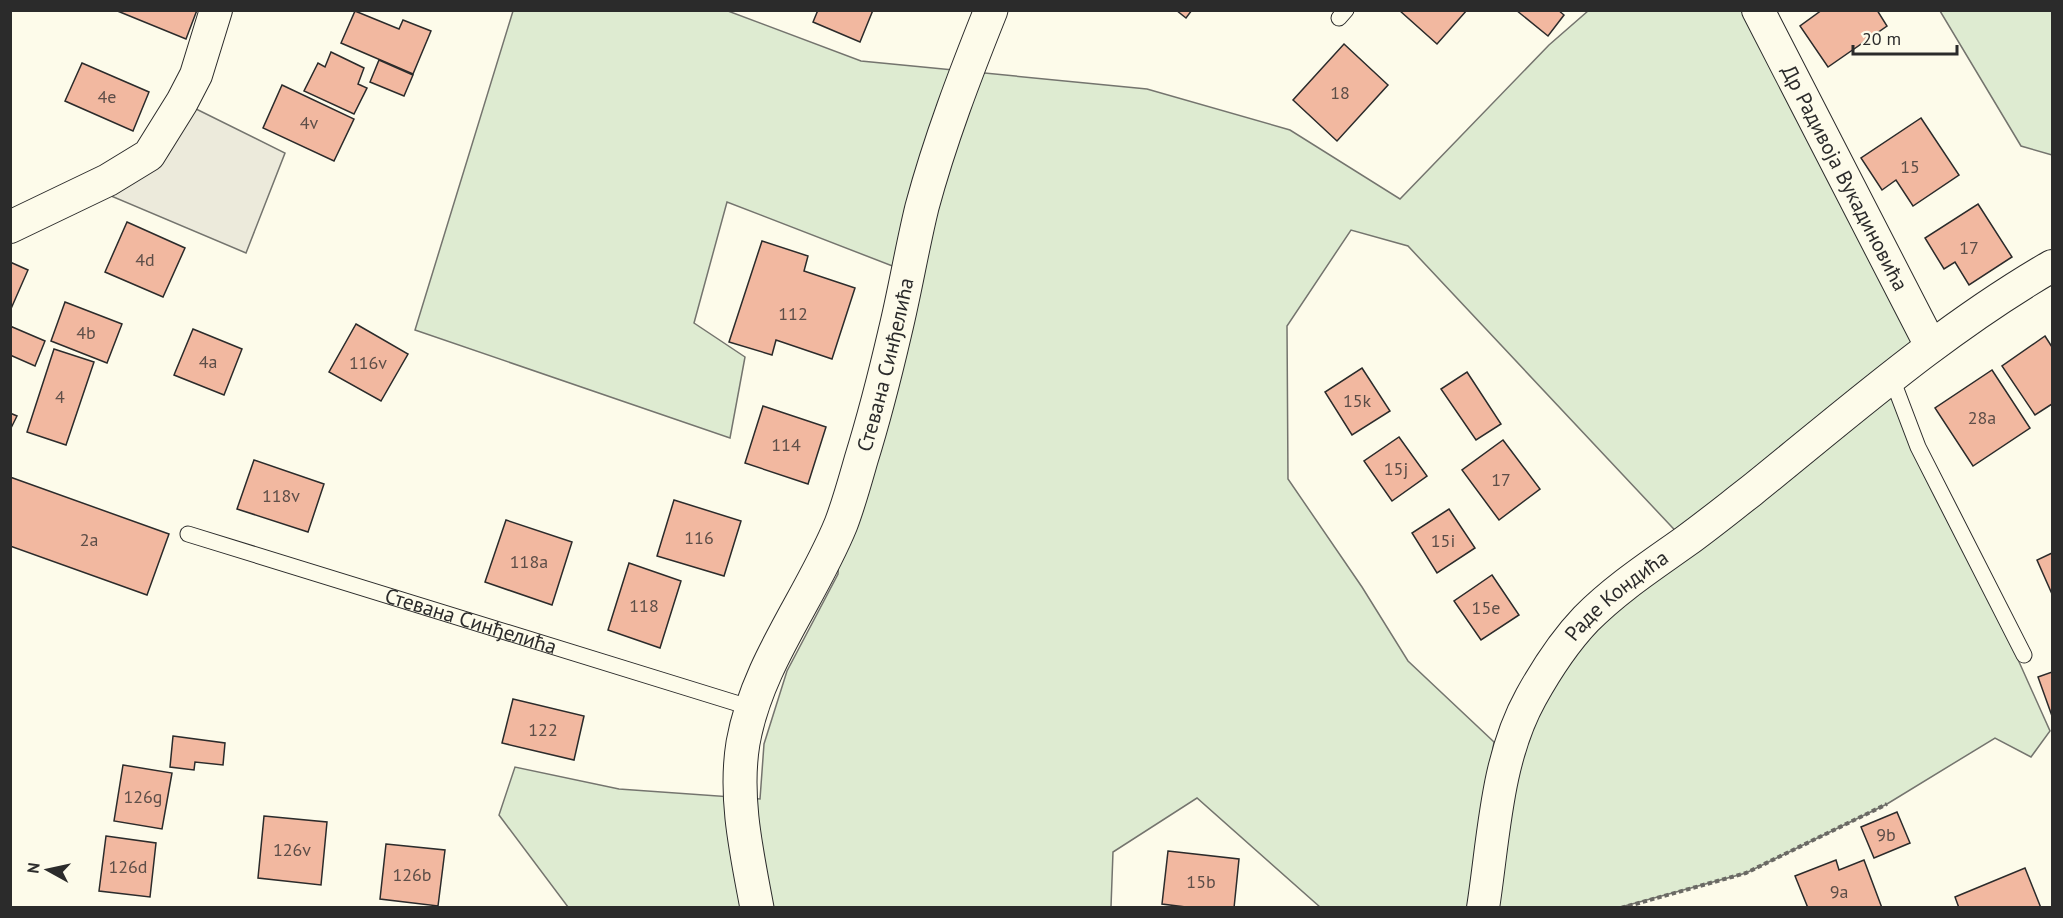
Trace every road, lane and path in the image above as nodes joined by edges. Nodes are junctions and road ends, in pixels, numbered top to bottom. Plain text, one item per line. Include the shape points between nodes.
1 (216, 10) edge
2 (991, 10) edge
3 (1758, 10) edge
4 (10, 226) edge
5 (2052, 267) edge
6 (1931, 346) junction
7 (1891, 376) junction
8 (188, 534) dead end
9 (2024, 655) dead end
10 (752, 708) junction
11 (1887, 804) dead end
12 (757, 908) edge
13 (1483, 908) edge
14 (1621, 908) edge

1 - 4 street via 196,75 149,155 108,180
2 - 10 street, Стевана Синђелића via 936,158 872,423 841,523 766,670
3 - 6 street, Др Радивоја Вукадиновића
5 - 6 street, Раде Кондића via 2008,292
6 - 7 street, Раде Кондића
7 - 9 lane via 1918,447
7 - 13 street, Раде Кондића via 1739,500 1614,594 1561,651 1531,697 1514,734 1503,778
8 - 10 lane, Стевана Синђелића
10 - 12 street, Стевана Синђелића via 739,776 742,821
11 - 14 path via 1746,873

